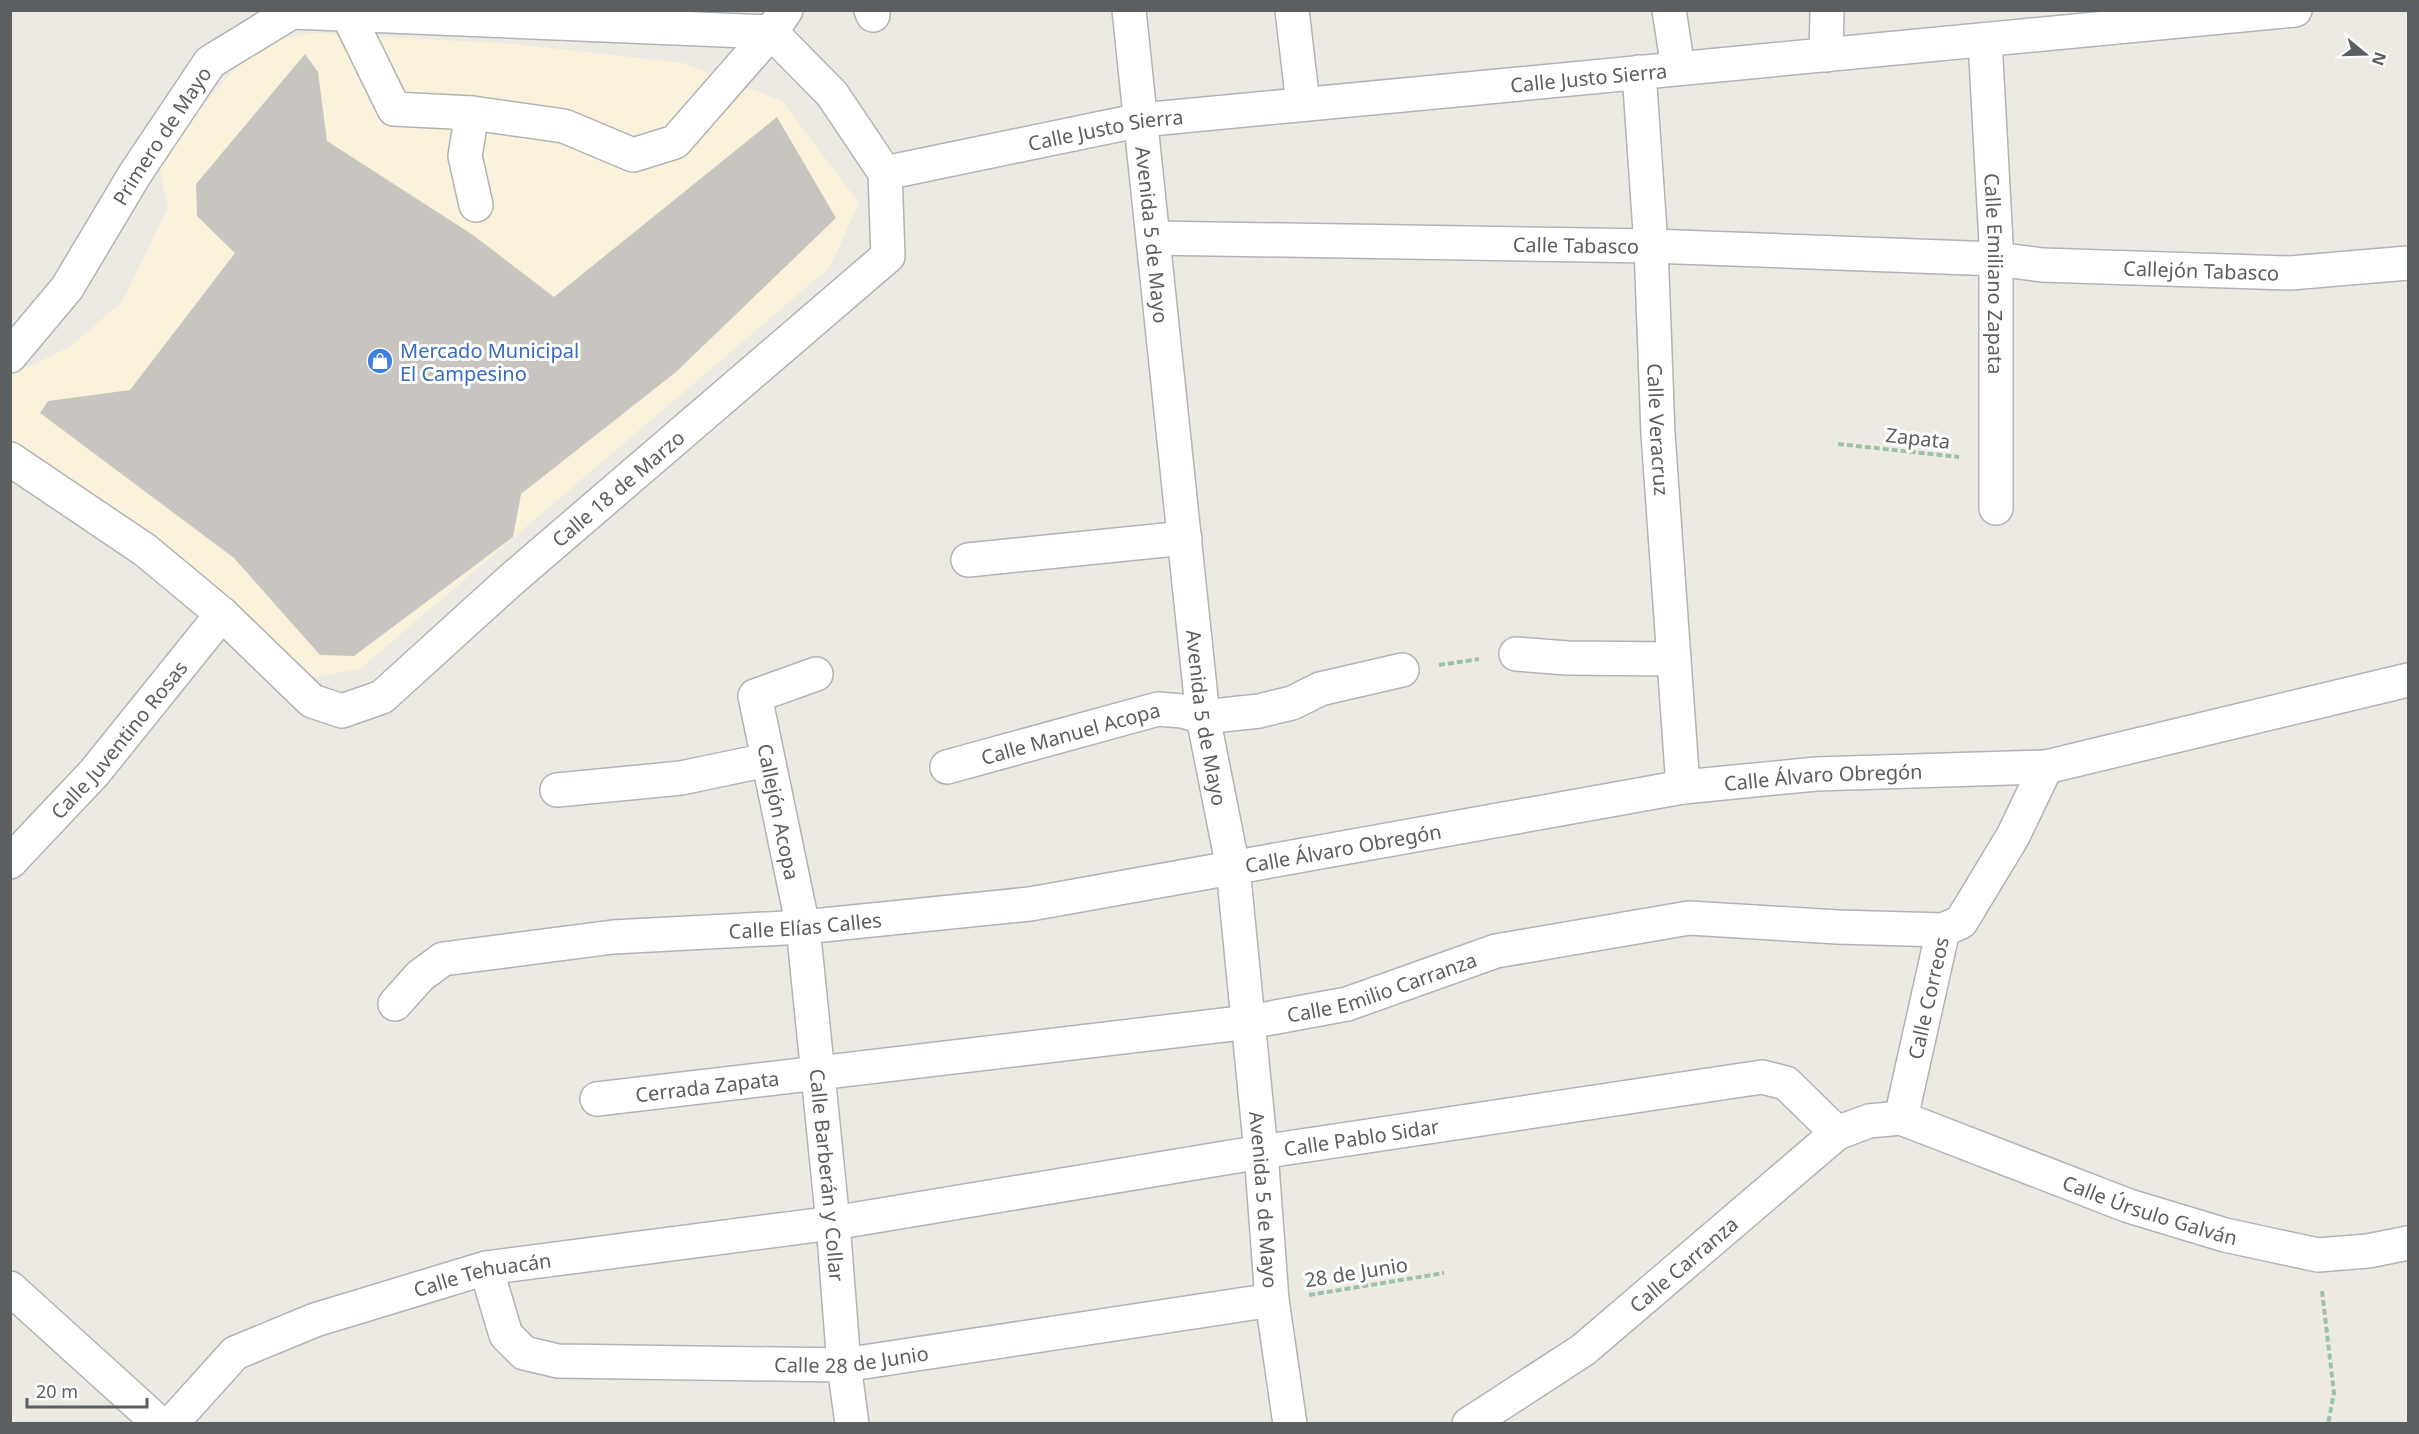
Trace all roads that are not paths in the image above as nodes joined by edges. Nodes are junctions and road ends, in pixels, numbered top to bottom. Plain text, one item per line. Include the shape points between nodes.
1 (1129, 10) edge
2 (1292, 10) edge
3 (1669, 10) edge
4 (1827, 10) edge
5 (2295, 10) edge
6 (348, 15) junction
7 (2098, 20) edge
8 (779, 21) edge
9 (1985, 40) junction
10 (1826, 55) junction
11 (1678, 68) junction
12 (1639, 72) junction
13 (1303, 104) junction
14 (472, 113) junction
15 (1141, 120) junction
16 (885, 173) junction
17 (476, 205) dead end
18 (1154, 238) junction
19 (1651, 246) junction
20 (1996, 260) junction
21 (2409, 263) edge
22 (11, 354) edge
23 (10, 459) edge
24 (1996, 508) dead end
25 (1185, 538) junction
26 (968, 560) dead end
27 (222, 614) junction
28 (1516, 654) road end
29 (1674, 659) junction
30 (1402, 670) road end
31 (816, 674) dead end
32 (2409, 680) edge
33 (1203, 717) junction
34 (767, 760) junction
35 (947, 767) dead end
36 (2046, 767) junction
37 (1683, 787) junction
38 (557, 790) dead end
39 (10, 862) edge
40 (1233, 867) junction
41 (804, 927) junction
42 (1943, 930) junction
43 (395, 1005) dead end
44 (1249, 1022) junction
45 (818, 1072) junction
46 (597, 1100) dead end
47 (1901, 1118) junction
48 (1837, 1133) junction
49 (1261, 1152) junction
50 (833, 1223) junction
51 (2409, 1243) edge
52 (486, 1268) junction
53 (10, 1288) edge
54 (1272, 1300) junction
55 (844, 1365) junction
56 (160, 1424) edge
57 (171, 1424) edge
58 (852, 1424) edge
59 (1290, 1424) edge
60 (1469, 1424) edge

1 - 15 street, Avenida 5 de Mayo
2 - 13 street
3 - 11 street
4 - 10 street
5 - 7 street, Calle Justo Sierra
6 - 8 street, Primero de Mayo
6 - 14 street via 394,109
6 - 22 street, Primero de Mayo via 292,12 210,62 135,174 67,288
7 - 9 street, Calle Justo Sierra
8 - 14 street via 675,142 633,155 564,126
8 - 16 street
9 - 10 street, Calle Justo Sierra
9 - 20 street, Calle Emiliano Zapata
10 - 11 street, Calle Justo Sierra
11 - 12 street, Calle Justo Sierra
12 - 13 street, Calle Justo Sierra
12 - 19 street, Calle Veracruz
13 - 15 street, Calle Justo Sierra
14 - 17 street via 465,156
15 - 16 street, Calle Justo Sierra
15 - 18 street, Avenida 5 de Mayo
16 - 27 street, Calle 18 de Marzo via 888,256 512,579 382,697 342,711 312,701
18 - 19 street, Calle Tabasco
18 - 25 street, Avenida 5 de Mayo
19 - 20 street, Calle Tabasco
19 - 29 street, Calle Veracruz via 1658,434
20 - 21 street, Callejón Tabasco via 2290,273
20 - 24 street, Calle Emiliano Zapata
23 - 27 street via 146,550
25 - 26 street
25 - 33 street, Avenida 5 de Mayo
27 - 39 street, Calle Juventino Rosas via 94,773
28 - 29 street
29 - 37 street, Calle Veracruz
30 - 33 street, Calle Manuel Acopa via 1320,688 1292,703 1259,711
31 - 34 street, Callejón Acopa via 754,696
32 - 36 street, Calle Álvaro Obregón
33 - 35 street, Calle Manuel Acopa via 1158,709
33 - 40 street, Avenida 5 de Mayo
34 - 38 street via 681,778
34 - 41 street, Callejón Acopa
36 - 37 street, Calle Álvaro Obregón via 1816,774
36 - 42 street, Calle Correos via 2013,836 1961,922
37 - 40 street, Calle Álvaro Obregón
40 - 41 street, Calle Elías Calles via 1030,904
40 - 44 street, Avenida 5 de Mayo
41 - 43 street, Calle Elías Calles via 613,937 443,959 420,976
41 - 45 street, Calle Barberán y Collar
42 - 44 street, Calle Emilio Carranza via 1689,918 1496,951 1347,1004
42 - 47 street, Calle Correos
44 - 45 street, Calle Emilio Carranza
44 - 49 street, Avenida 5 de Mayo
45 - 46 street, Cerrada Zapata
45 - 50 street, Calle Barberán y Collar
47 - 48 street, Calle Carranza via 1869,1121
47 - 51 street, Calle Úrsulo Galván via 2130,1206 2225,1235 2318,1255
48 - 49 street, Calle Pablo Sidar via 1785,1083 1762,1077
48 - 60 street, Calle Carranza via 1583,1350
49 - 50 street, Calle Pablo Sidar
49 - 54 street, Avenida 5 de Mayo
50 - 52 street, Calle Tehuacán
50 - 55 street, Calle Barberán y Collar
52 - 55 street, Calle 28 de Junio via 506,1335 524,1353 558,1361
52 - 57 street, Calle Tehuacán via 315,1320 235,1353
53 - 56 street
54 - 55 street, Calle 28 de Junio
54 - 59 street, Avenida 5 de Mayo
55 - 58 street, Calle Barberán y Collar

